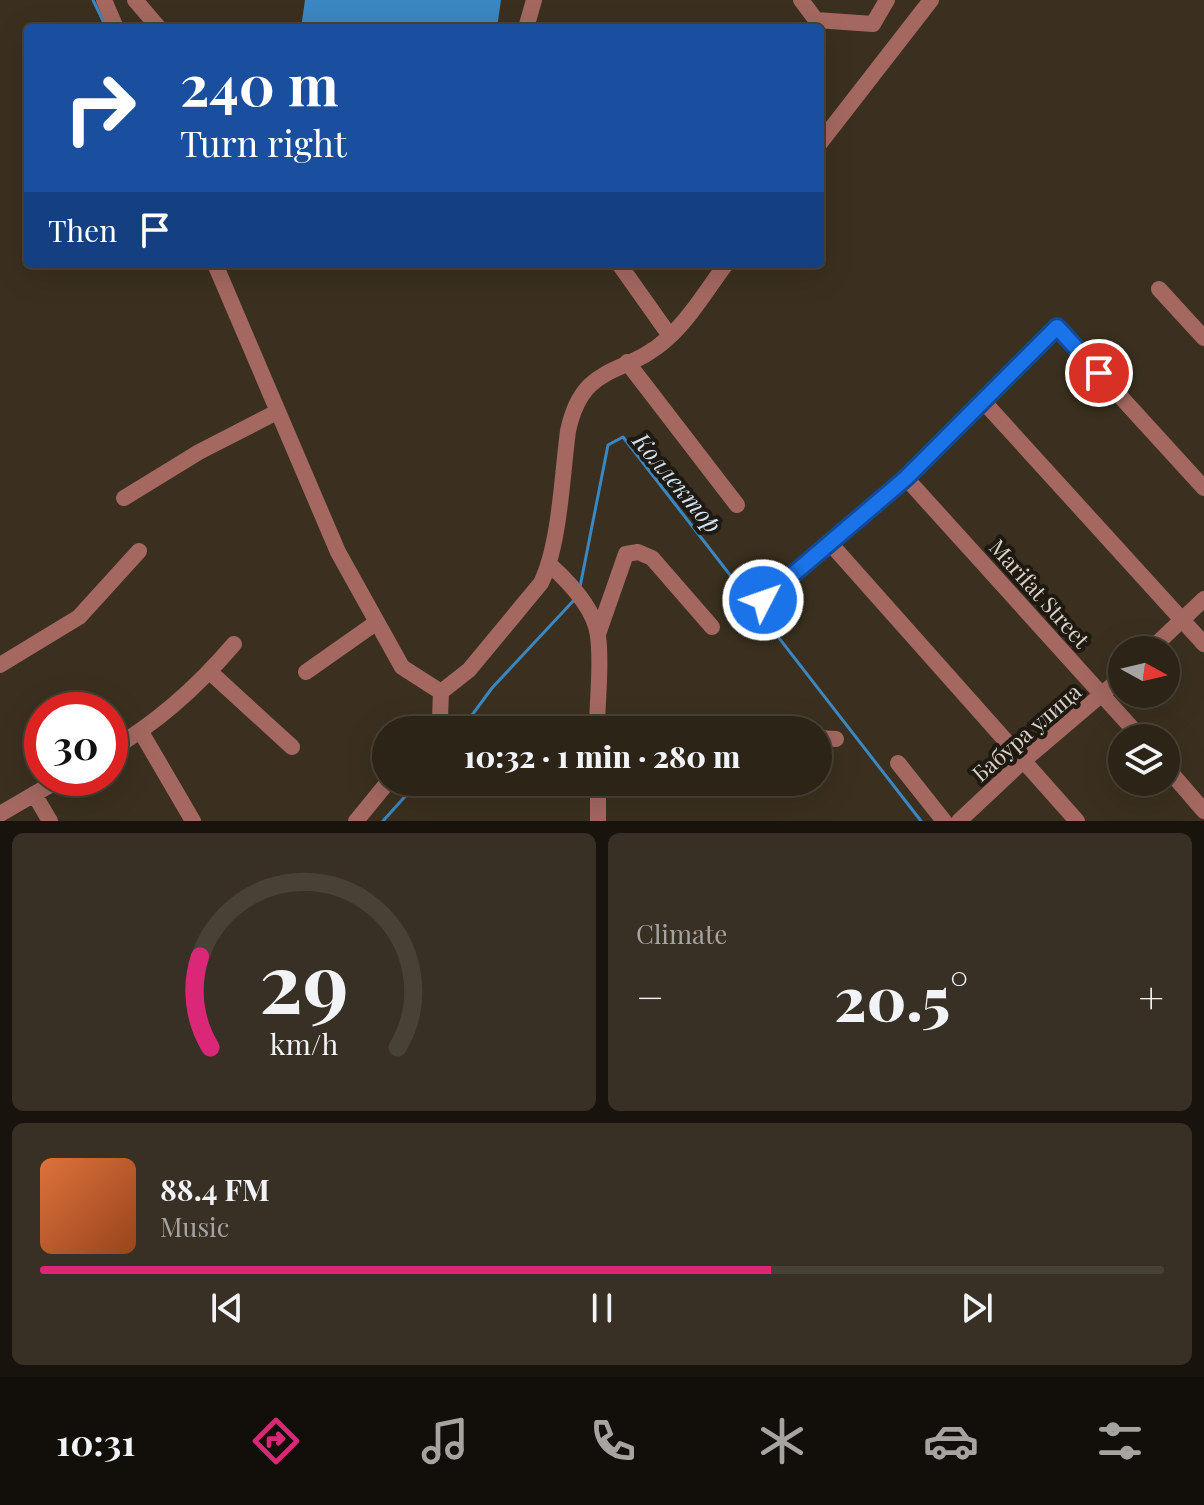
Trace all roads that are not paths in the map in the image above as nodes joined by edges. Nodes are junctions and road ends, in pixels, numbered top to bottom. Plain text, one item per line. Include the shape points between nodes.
1 (104, 0) edge
2 (135, 0) edge
3 (534, 0) edge
4 (801, 0) edge
5 (887, 0) edge
6 (931, 0) edge
7 (114, 24) edge
8 (156, 24) edge
9 (527, 24) edge
10 (824, 138) edge
11 (217, 268) edge
12 (622, 268) edge
13 (723, 268) edge
14 (1159, 289) dead end
15 (670, 336) junction
16 (1204, 338) edge
17 (627, 362) junction
18 (983, 401) junction
19 (277, 412) junction
20 (906, 478) junction
21 (1204, 488) edge
22 (124, 498) dead end
23 (737, 505) dead end
24 (829, 542) junction
25 (139, 551) dead end
26 (549, 564) junction
27 (1204, 599) edge
28 (763, 600) dead end
29 (1182, 618) junction
30 (377, 622) junction
31 (712, 627) dead end
32 (598, 634) junction
33 (1164, 636) edge
34 (234, 644) dead end
35 (1204, 644) edge
36 (0, 665) edge
37 (210, 672) junction
38 (306, 672) dead end
39 (1108, 691) edge
40 (441, 692) junction
41 (1104, 695) junction
42 (440, 716) edge
43 (597, 716) edge
44 (1129, 724) edge
45 (141, 732) junction
46 (832, 739) edge
47 (836, 739) dead end
48 (128, 740) edge
49 (292, 747) dead end
50 (1022, 762) junction
51 (898, 763) dead end
52 (1180, 783) edge
53 (31, 796) edge
54 (35, 796) edge
55 (377, 796) edge
56 (598, 796) edge
57 (1204, 811) edge
58 (0, 814) edge
59 (50, 821) edge
60 (193, 821) edge
61 (356, 821) edge
62 (598, 821) edge
63 (944, 821) edge
64 (959, 821) edge
65 (1077, 821) edge

1 - 7 street
2 - 8 street
3 - 9 street
4 - 5 street via 816,20 873,24
6 - 10 street
11 - 19 street
12 - 15 street
13 - 15 street
14 - 16 street
15 - 17 street
17 - 23 street
17 - 26 street via 589,383 575,405
18 - 20 street
18 - 21 street via 1057,327
18 - 29 street
19 - 22 street
19 - 30 street via 338,552
20 - 24 street
20 - 41 street, Marifat Street
24 - 28 street
24 - 50 street
25 - 36 street via 79,617
26 - 32 street via 578,596
26 - 40 street via 541,583 469,670
27 - 29 street
29 - 33 street
29 - 35 street
30 - 38 street
30 - 40 street via 402,667
31 - 32 street via 652,558 638,552 626,554
32 - 43 street
34 - 37 street
37 - 45 street
37 - 49 street
39 - 41 street, Бабура улица
40 - 42 street
41 - 44 street, Marifat Street
41 - 50 street, Бабура улица
45 - 48 street
45 - 60 street
46 - 47 street
50 - 64 street, Бабура улица
50 - 65 street
51 - 63 street
52 - 57 street
53 - 58 street
54 - 59 street
55 - 61 street
56 - 62 street

